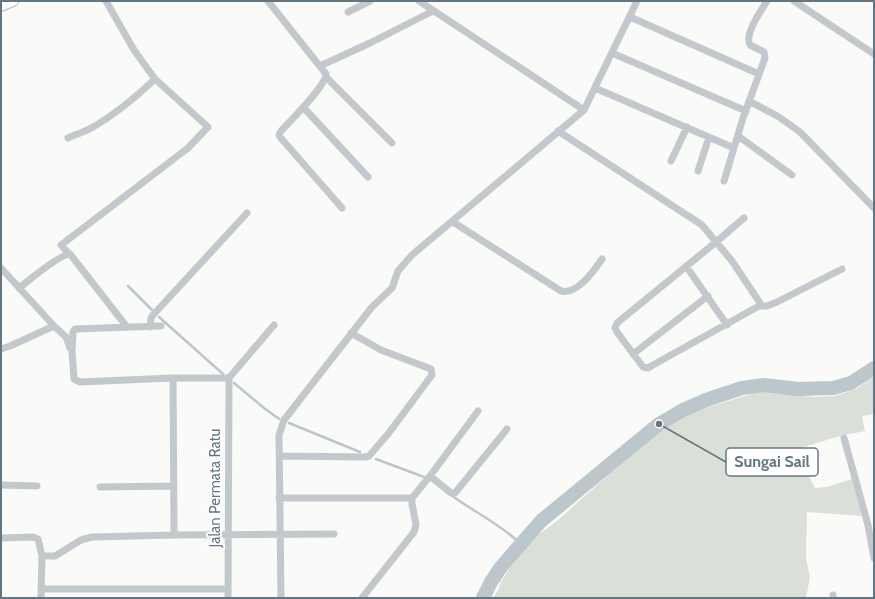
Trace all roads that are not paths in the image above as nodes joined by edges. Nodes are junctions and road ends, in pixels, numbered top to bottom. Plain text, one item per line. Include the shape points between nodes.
1 (13, 1) edge
2 (106, 1) edge
3 (268, 1) edge
4 (370, 1) edge
5 (420, 1) edge
6 (638, 1) edge
7 (767, 1) edge
8 (794, 1) edge
9 (1, 6) edge
10 (433, 11) junction
11 (348, 12) dead end
12 (630, 17) junction
13 (612, 53) junction
14 (874, 54) edge
15 (320, 66) junction
16 (760, 74) junction
17 (326, 78) junction
18 (155, 79) junction
19 (595, 88) junction
20 (749, 101) junction
21 (304, 108) junction
22 (584, 110) junction
23 (746, 111) junction
24 (687, 127) junction
25 (558, 131) junction
26 (709, 136) junction
27 (738, 136) junction
28 (68, 138) dead end
29 (392, 143) dead end
30 (734, 148) junction
31 (671, 160) dead end
32 (698, 172) dead end
33 (792, 175) dead end
34 (368, 177) dead end
35 (724, 181) dead end
36 (342, 208) dead end
37 (874, 208) edge
38 (247, 213) dead end
39 (744, 218) dead end
40 (453, 222) junction
41 (716, 242) junction
42 (69, 254) junction
43 (602, 259) dead end
44 (686, 266) junction
45 (1, 268) edge
46 (842, 269) dead end
47 (19, 288) junction
48 (708, 296) junction
49 (760, 306) junction
50 (727, 325) junction
51 (54, 326) junction
52 (150, 326) junction
53 (161, 326) dead end
54 (274, 326) dead end
55 (127, 327) junction
56 (351, 333) junction
57 (1, 349) edge
58 (72, 352) junction
59 (633, 354) junction
60 (173, 378) junction
61 (229, 378) junction
62 (478, 411) dead end
63 (507, 429) dead end
64 (844, 438) dead end
65 (280, 456) junction
66 (430, 476) junction
67 (1, 485) edge
68 (37, 486) dead end
69 (174, 486) junction
70 (100, 487) dead end
71 (279, 498) junction
72 (412, 498) junction
73 (334, 534) dead end
74 (174, 535) junction
75 (228, 535) junction
76 (280, 535) junction
77 (1, 538) edge
78 (42, 556) junction
79 (874, 558) edge
80 (41, 589) junction
81 (228, 589) junction
82 (41, 598) edge
83 (228, 598) edge
84 (281, 598) edge
85 (362, 598) edge

1 - 9 street
2 - 18 street via 130,44
3 - 15 street
4 - 11 street
5 - 10 street
6 - 12 street
7 - 16 street via 748,38 750,45 765,53
8 - 14 street
10 - 15 street
10 - 22 street
12 - 13 street
12 - 16 street
13 - 19 street
13 - 23 street
15 - 17 street
16 - 20 street
17 - 21 street
17 - 29 street
18 - 28 street via 94,127
18 - 42 street via 208,127 188,148 61,245
19 - 22 street
19 - 24 street
20 - 23 street
20 - 37 street via 779,116 800,132
21 - 34 street
21 - 36 street via 279,135
22 - 25 street
23 - 27 street
24 - 26 street
24 - 31 street
25 - 40 street
25 - 41 street via 702,225
26 - 30 street
26 - 32 street
27 - 30 street
27 - 33 street
30 - 35 street
38 - 52 street via 152,315
39 - 41 street
40 - 43 street via 561,291 573,290 589,276
40 - 56 street via 412,255 398,271 392,288
41 - 44 street
41 - 49 street via 732,261
42 - 47 street via 59,258
42 - 55 street
44 - 48 street
44 - 59 street via 615,325
45 - 47 street
46 - 49 street via 777,302
47 - 51 street
48 - 50 street
48 - 59 street
49 - 50 street
50 - 59 street via 648,368 643,367
51 - 57 street
51 - 58 street via 66,338
52 - 53 street
52 - 55 street
54 - 61 street
55 - 58 street via 74,329
56 - 65 street via 284,420 279,435
56 - 65 street via 381,350 431,369 432,375 369,456
58 - 60 street via 73,377 77,382
60 - 61 street
60 - 69 street
61 - 75 street, Jalan Permata Ratu
62 - 66 street
63 - 66 street via 455,493 451,493
64 - 79 street via 868,525
65 - 71 street
66 - 72 street
67 - 68 street
69 - 70 street
69 - 74 street
71 - 72 street
71 - 76 street
72 - 85 street via 416,525 414,532
73 - 76 street
74 - 75 street
74 - 78 street via 92,537 55,556
75 - 76 street
75 - 81 street, Jalan Permata Ratu
76 - 84 street
77 - 78 street via 37,538
78 - 80 street
80 - 81 street
80 - 82 street
81 - 83 street, Jalan Permata Ratu

